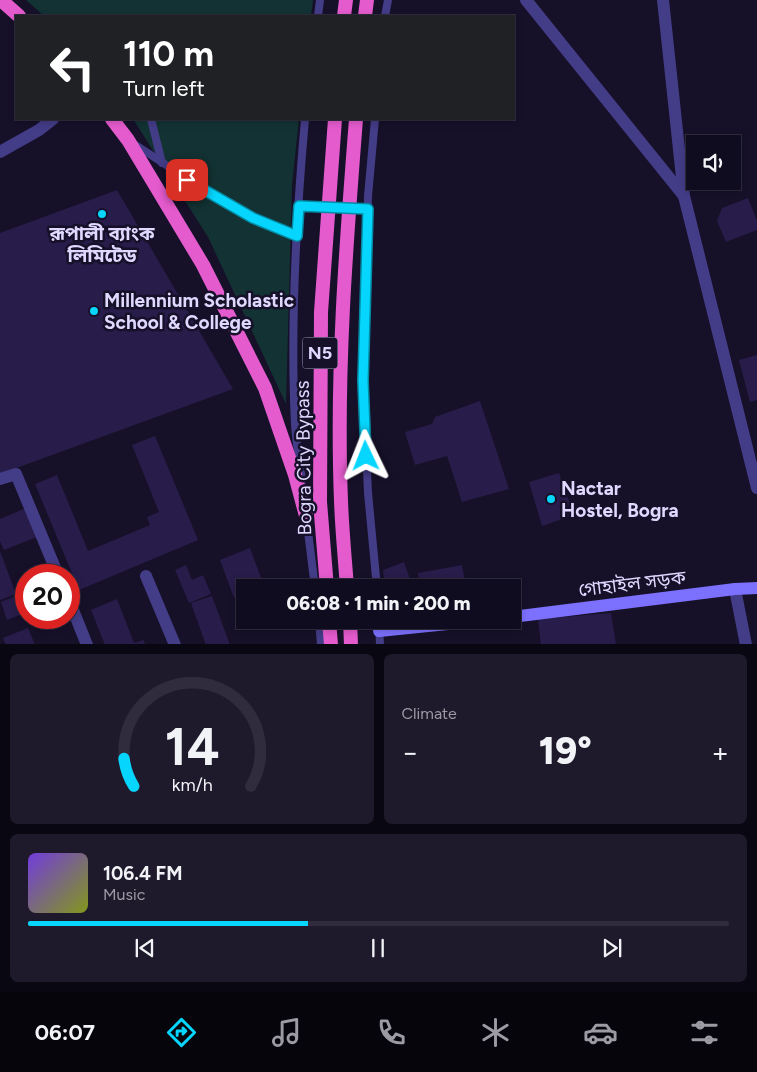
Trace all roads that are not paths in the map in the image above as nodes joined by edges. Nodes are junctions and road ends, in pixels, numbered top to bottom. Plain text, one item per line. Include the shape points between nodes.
1 (1, 0) edge
2 (320, 0) edge
3 (346, 0) edge
4 (367, 0) edge
5 (388, 0) edge
6 (526, 0) edge
7 (663, 0) edge
8 (18, 15) edge
9 (318, 15) edge
10 (344, 15) edge
11 (365, 15) edge
12 (385, 15) edge
13 (52, 120) edge
14 (113, 120) edge
15 (151, 120) edge
16 (306, 120) edge
17 (335, 120) edge
18 (356, 120) edge
19 (375, 120) edge
20 (128, 140) junction
21 (0, 152) edge
22 (162, 164) junction
23 (684, 196) junction
24 (299, 206) junction
25 (368, 209) junction
26 (297, 236) junction
27 (0, 480) edge
28 (757, 488) edge
29 (306, 516) junction
30 (53, 564) edge
31 (146, 576) dead end
32 (314, 579) edge
33 (326, 579) edge
34 (346, 579) edge
35 (376, 579) edge
36 (735, 588) junction
37 (757, 588) edge
38 (521, 616) edge
39 (80, 627) edge
40 (320, 629) edge
41 (330, 629) edge
42 (350, 629) edge
43 (379, 629) edge
44 (87, 644) edge
45 (175, 644) edge
46 (321, 644) edge
47 (331, 644) edge
48 (351, 644) edge
49 (380, 644) edge
50 (746, 644) edge

1 - 8 highway
2 - 9 lane
3 - 10 highway
4 - 11 highway
5 - 12 lane
6 - 23 street
7 - 23 street
13 - 21 street
14 - 20 highway
15 - 22 lane
16 - 24 lane
17 - 33 highway, Bogra City Bypass / N5, bridge via 321,312 320,502
18 - 34 highway, Bogra City Bypass / N5, bridge via 340,386 341,501
19 - 25 lane
20 - 22 lane
20 - 29 highway via 203,265 265,388
22 - 26 lane via 253,218
23 - 28 street
24 - 25 lane
24 - 26 lane
25 - 35 lane via 363,381
26 - 29 lane via 293,336 295,426
27 - 30 street via 16,474
29 - 32 lane
31 - 45 street
36 - 37 main road, গোহাইল সড়ক
36 - 38 main road, গোহাইল সড়ক
36 - 50 street
39 - 44 street
40 - 46 lane
41 - 47 highway
42 - 48 highway
43 - 49 lane

